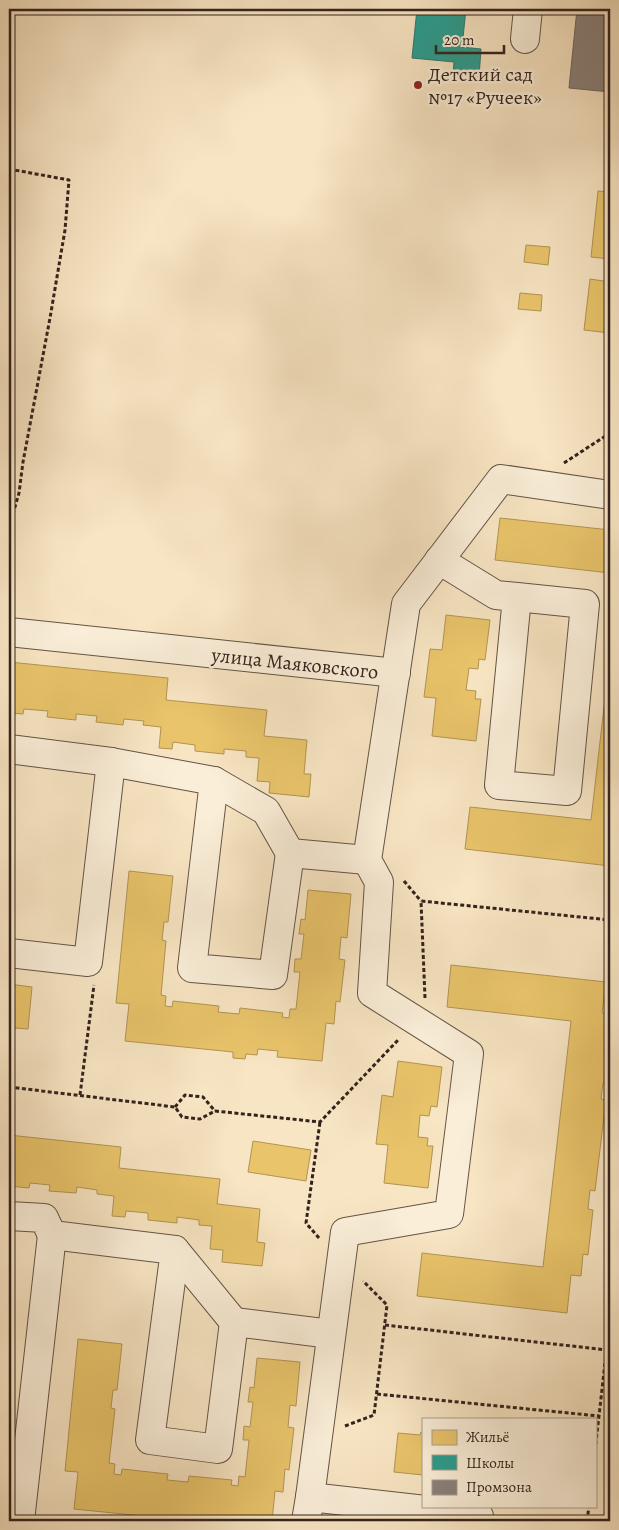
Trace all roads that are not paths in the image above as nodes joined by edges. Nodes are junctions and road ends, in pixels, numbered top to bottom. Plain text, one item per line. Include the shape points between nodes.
1 (528, 9) edge
2 (525, 39) dead end
3 (610, 495) edge
4 (439, 560) junction
5 (517, 597) junction
6 (9, 632) edge
7 (396, 673) junction
8 (9, 749) edge
9 (111, 762) junction
10 (214, 781) junction
11 (290, 853) junction
12 (367, 860) junction
13 (9, 953) edge
14 (9, 1216) edge
15 (52, 1235) junction
16 (175, 1250) junction
17 (234, 1322) junction
18 (331, 1334) junction
19 (20, 1427) edge
20 (308, 1509) edge
21 (20, 1521) edge
22 (478, 1521) edge

1 - 2 lane
3 - 4 lane, улица Маяковского via 501,479
4 - 5 lane via 496,596
4 - 7 lane, улица Маяковского via 406,604
5 - 5 lane via 499,784 567,791 585,604
6 - 7 lane, улица Маяковского
7 - 12 lane
8 - 9 lane
9 - 10 lane
9 - 13 lane via 88,962
10 - 11 lane via 266,811
10 - 11 lane via 192,968 273,974
11 - 12 lane
12 - 18 lane via 379,882 372,993 469,1054 449,1214 345,1232
14 - 15 lane via 44,1218
15 - 16 lane
15 - 19 lane
16 - 17 lane
16 - 17 lane via 150,1440 218,1449
17 - 18 lane
18 - 20 lane
19 - 21 lane
20 - 22 lane via 479,1516

